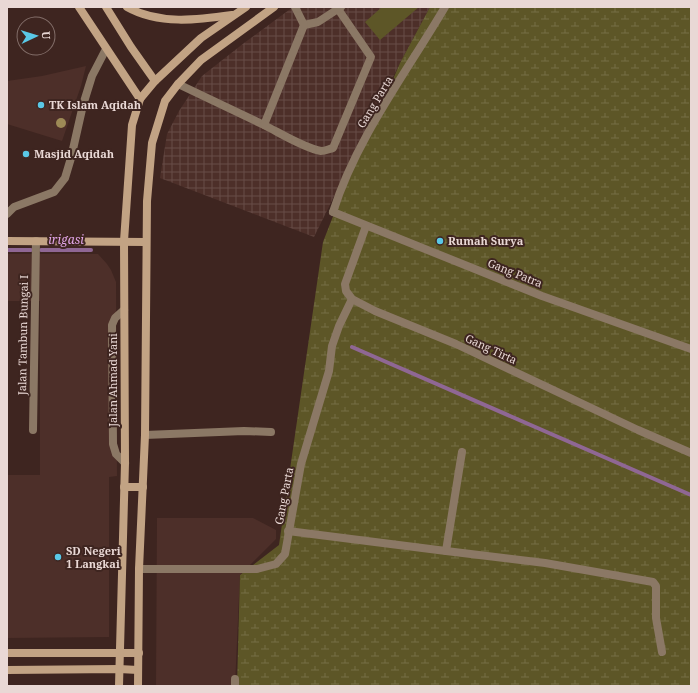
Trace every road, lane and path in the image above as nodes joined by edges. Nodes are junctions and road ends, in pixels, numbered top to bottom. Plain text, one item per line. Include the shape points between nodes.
1 (79, 7) edge
2 (106, 7) edge
3 (127, 7) edge
4 (246, 7) edge
5 (274, 7) edge
6 (295, 7) edge
7 (445, 7) edge
8 (340, 8) edge
9 (235, 15) junction
10 (304, 25) junction
11 (106, 49) junction
12 (156, 81) junction
13 (178, 84) junction
14 (140, 99) junction
15 (264, 125) junction
16 (333, 212) joint
17 (7, 214) edge
18 (366, 226) junction
19 (7, 241) edge
20 (36, 241) junction
21 (124, 241) junction
22 (146, 242) junction
23 (352, 299) junction
24 (124, 310) junction
25 (691, 349) edge
26 (33, 430) dead end
27 (271, 432) dead end
28 (145, 435) junction
29 (462, 452) dead end
30 (691, 453) edge
31 (125, 463) junction
32 (124, 487) junction
33 (143, 487) junction
34 (288, 530) junction
35 (446, 551) junction
36 (140, 569) junction
37 (662, 652) dead end
38 (7, 653) edge
39 (119, 653) junction
40 (139, 653) junction
41 (119, 669) junction
42 (7, 670) edge
43 (138, 670) junction
44 (119, 686) edge
45 (138, 686) edge

1 - 11 main road
2 - 12 main road
3 - 9 main road via 150,16 172,20
4 - 9 main road, Jalan Ahmad Yani
5 - 13 main road via 201,60
6 - 10 street
7 - 16 street, Gang Parta via 378,117 344,184
8 - 10 street via 318,22
8 - 15 street via 371,57 333,148 321,151
9 - 12 main road, Jalan Ahmad Yani via 201,38
10 - 15 street
11 - 14 main road
11 - 17 street via 92,76 65,178 54,192 14,207
12 - 14 main road, Jalan Ahmad Yani
13 - 15 street
13 - 22 main road via 165,101 152,143
14 - 21 main road, Jalan Ahmad Yani via 132,125
16 - 18 street, Gang Patra
18 - 23 street via 345,284 346,291
18 - 25 street, Gang Patra via 542,296
19 - 20 main road
20 - 21 main road
20 - 26 street, Jalan Tambun Bungai I
21 - 22 main road
21 - 24 main road, Jalan Ahmad Yani
22 - 28 main road
23 - 30 street, Gang Tirta via 456,344
23 - 34 street, Gang Parta via 332,346 329,371 301,464
24 - 31 main road, Jalan Ahmad Yani
24 - 31 street via 115,318 112,325 113,444 116,454
27 - 28 street
28 - 33 main road
29 - 35 street
31 - 32 main road, Jalan Ahmad Yani
32 - 33 main road
32 - 39 main road, Jalan Ahmad Yani
33 - 36 main road
34 - 35 street
34 - 36 street, Gang Parta via 285,554 276,564 264,568
35 - 37 street via 545,563 653,582 656,586 656,618
36 - 40 main road
38 - 39 main road
39 - 40 main road
39 - 41 main road, Jalan Ahmad Yani
40 - 43 main road
41 - 42 main road
41 - 43 main road
41 - 44 main road, Jalan Ahmad Yani
43 - 45 main road

